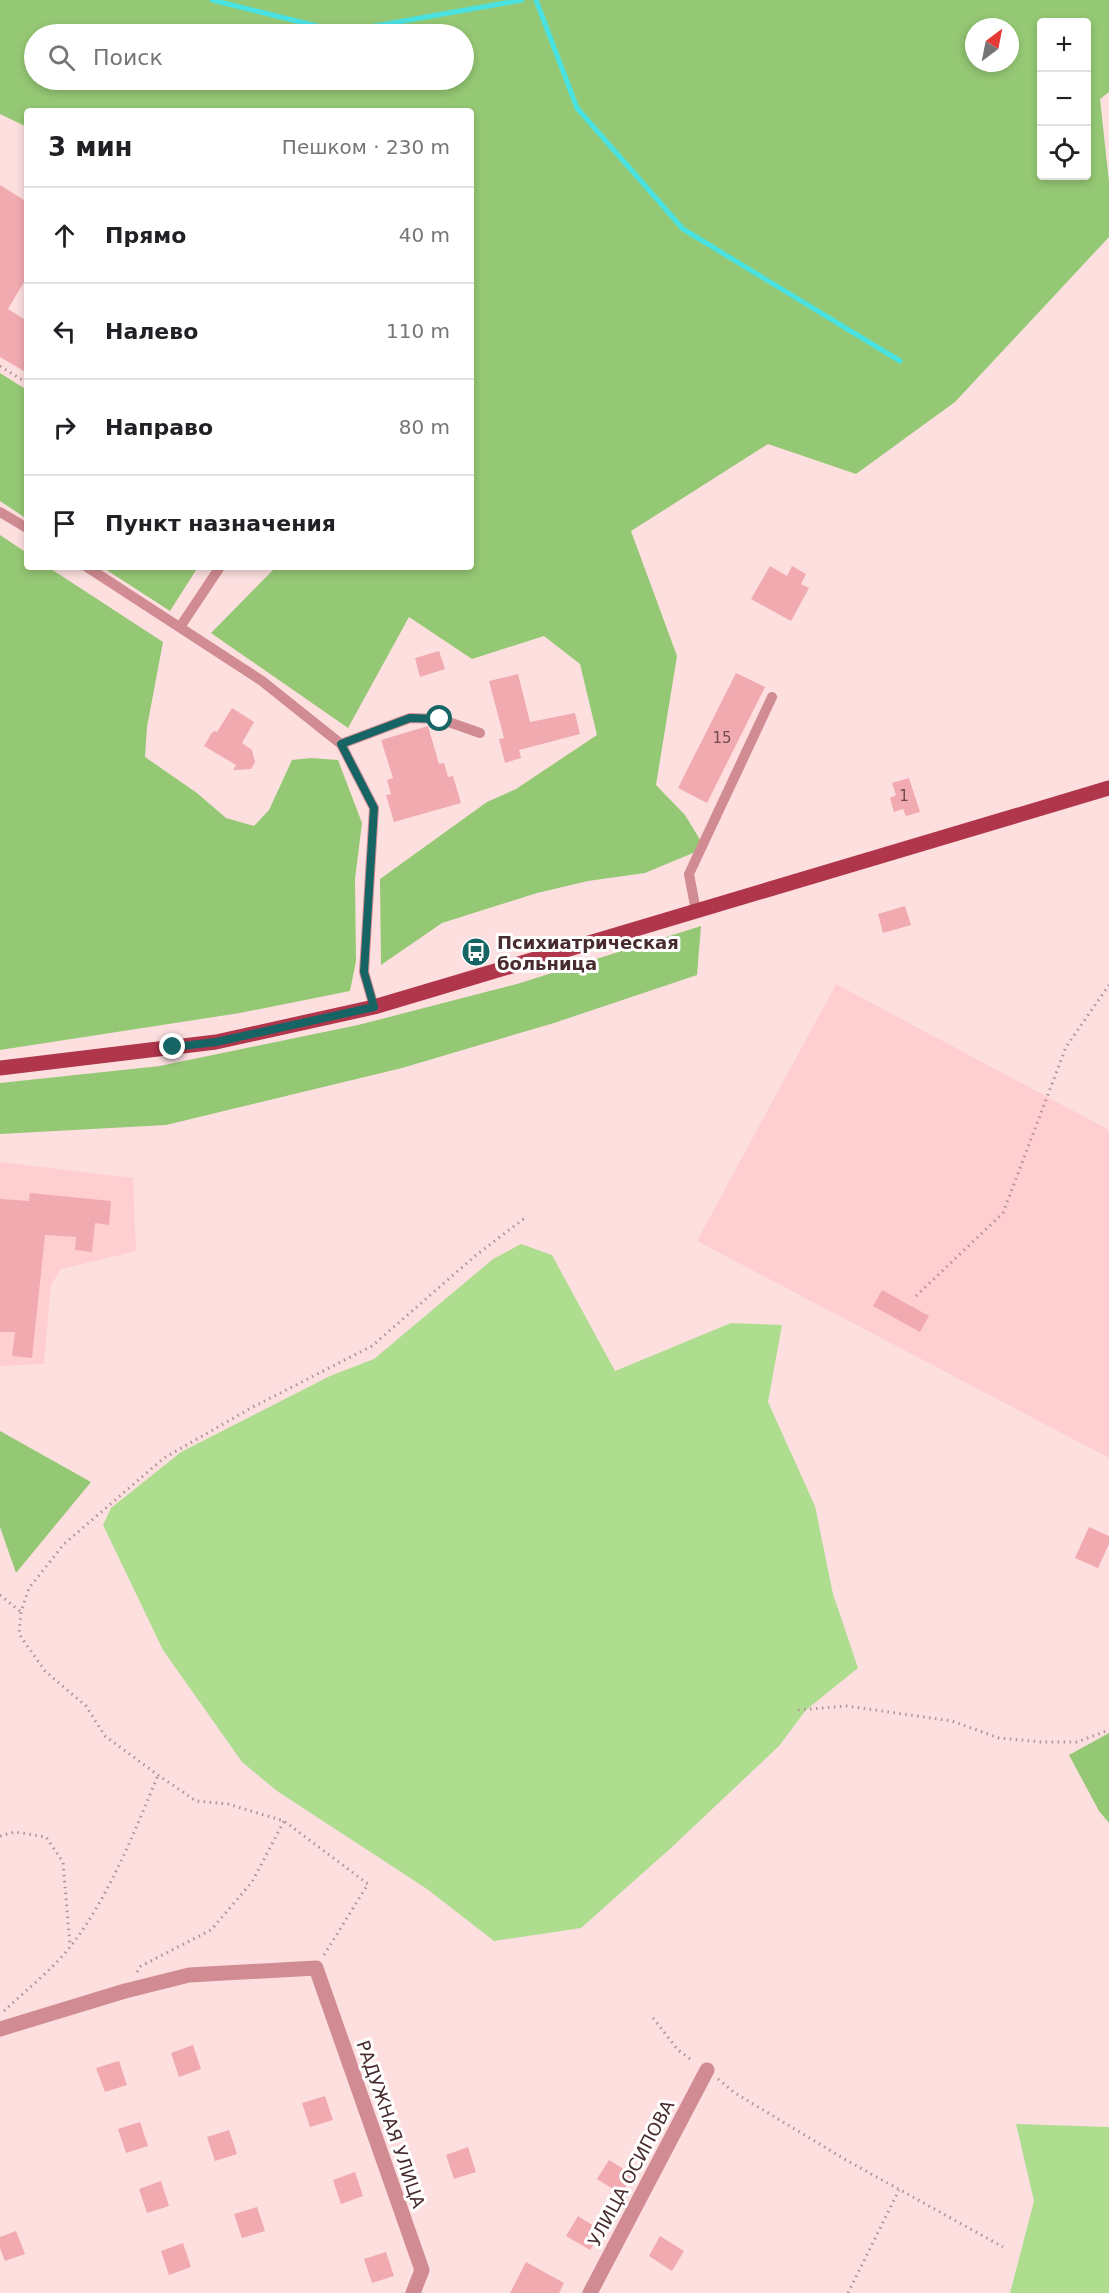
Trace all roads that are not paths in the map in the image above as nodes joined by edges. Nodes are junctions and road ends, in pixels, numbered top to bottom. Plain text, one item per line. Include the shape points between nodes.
1 (0, 512) edge
2 (24, 526) edge
3 (92, 570) edge
4 (218, 570) edge
5 (180, 627) junction
6 (772, 697) dead end
7 (480, 733) dead end
8 (341, 744) junction
9 (1109, 788) edge
10 (696, 911) junction
11 (374, 1007) junction
12 (0, 1068) edge
13 (0, 2029) edge
14 (706, 2070) road end
15 (413, 2293) edge
16 (590, 2293) edge

1 - 2 lane
3 - 5 lane
4 - 5 lane
5 - 8 lane via 262,681
6 - 10 lane via 689,874
7 - 8 lane via 440,719 410,718
8 - 11 lane via 374,808 364,972
9 - 10 main road
10 - 11 main road
11 - 12 main road via 216,1042
13 - 15 street, РАДУЖНАЯ УЛИЦА via 189,1975 316,1968 422,2270
14 - 16 street, УЛИЦА ОСИПОВА

